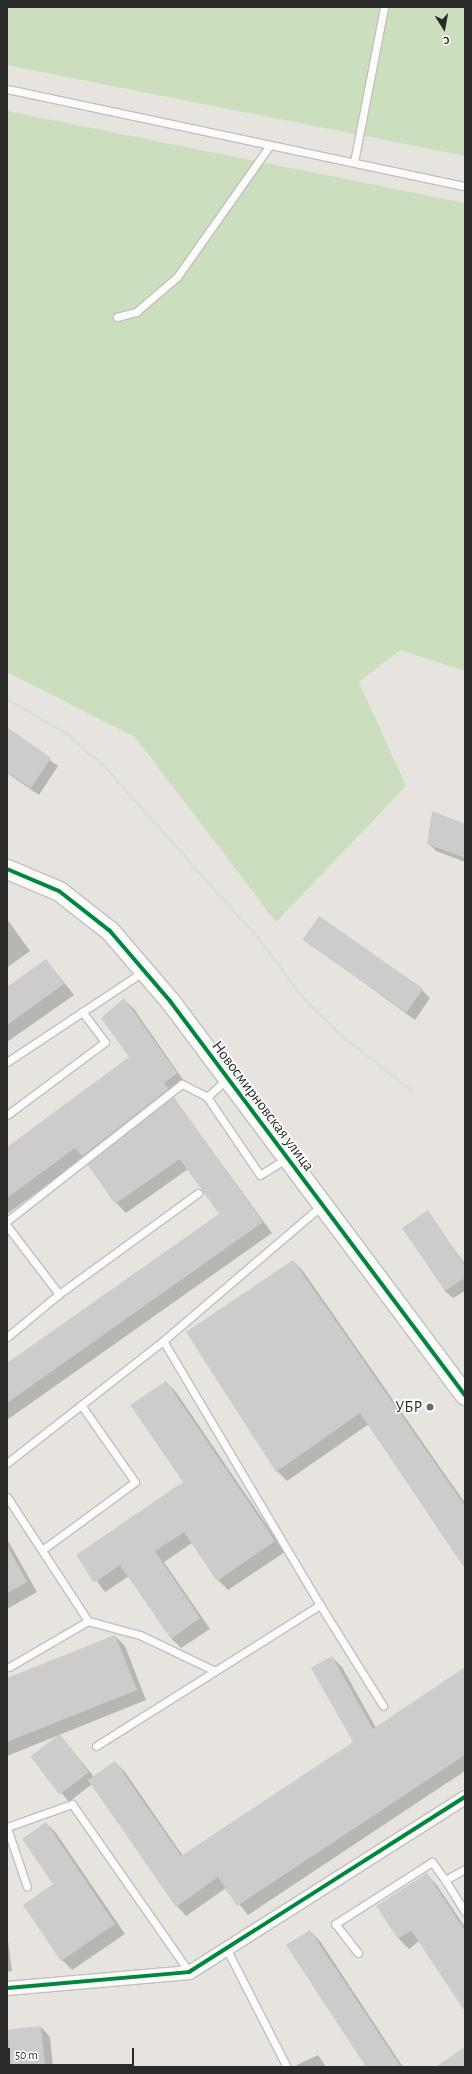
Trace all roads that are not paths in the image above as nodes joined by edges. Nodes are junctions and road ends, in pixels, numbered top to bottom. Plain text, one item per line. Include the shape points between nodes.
1 (384, 7) edge
2 (7, 89) edge
3 (270, 145) junction
4 (354, 162) junction
5 (465, 186) edge
6 (117, 317) dead end
7 (7, 869) edge
8 (144, 971) junction
9 (82, 1012) junction
10 (7, 1062) edge
11 (228, 1078) junction
12 (207, 1097) junction
13 (7, 1115) edge
14 (287, 1158) junction
15 (198, 1192) dead end
16 (322, 1204) junction
17 (7, 1221) edge
18 (7, 1226) edge
19 (59, 1294) junction
20 (7, 1337) edge
21 (163, 1341) junction
22 (465, 1395) edge
23 (81, 1405) junction
24 (7, 1463) edge
25 (7, 1497) edge
26 (42, 1550) junction
27 (320, 1605) junction
28 (88, 1621) junction
29 (9, 1667) dead end
30 (215, 1671) junction
31 (383, 1706) dead end
32 (96, 1746) dead end
33 (465, 1797) edge
34 (7, 1828) edge
35 (465, 1869) edge
36 (444, 1880) junction
37 (27, 1887) dead end
38 (465, 1912) edge
39 (226, 1948) junction
40 (358, 1953) dead end
41 (189, 1972) junction
42 (7, 1988) edge
43 (287, 2067) edge

1 - 4 lane
2 - 3 lane
3 - 4 lane
3 - 6 lane via 177,277 136,312
4 - 5 lane
7 - 8 street, Новосмирновская улица via 59,891 110,931
8 - 9 lane
8 - 11 street, Новосмирновская улица
9 - 10 lane
9 - 13 lane via 105,1042
11 - 12 lane
11 - 14 street, Новосмирновская улица
12 - 14 lane via 260,1175
12 - 17 lane via 182,1084
14 - 16 street, Новосмирновская улица
15 - 19 lane
16 - 21 lane
16 - 22 street, Новосмирновская улица
18 - 19 lane
19 - 20 lane
21 - 23 lane
21 - 27 lane
23 - 24 lane
23 - 26 lane via 135,1482
25 - 26 lane
26 - 28 lane
27 - 30 lane
27 - 31 lane
28 - 29 lane
28 - 30 lane via 140,1635
30 - 32 lane
33 - 39 street
34 - 37 lane
34 - 41 lane via 72,1804
35 - 36 lane
36 - 38 lane
36 - 40 lane via 432,1862 335,1924
39 - 41 street
39 - 43 lane
41 - 42 street

